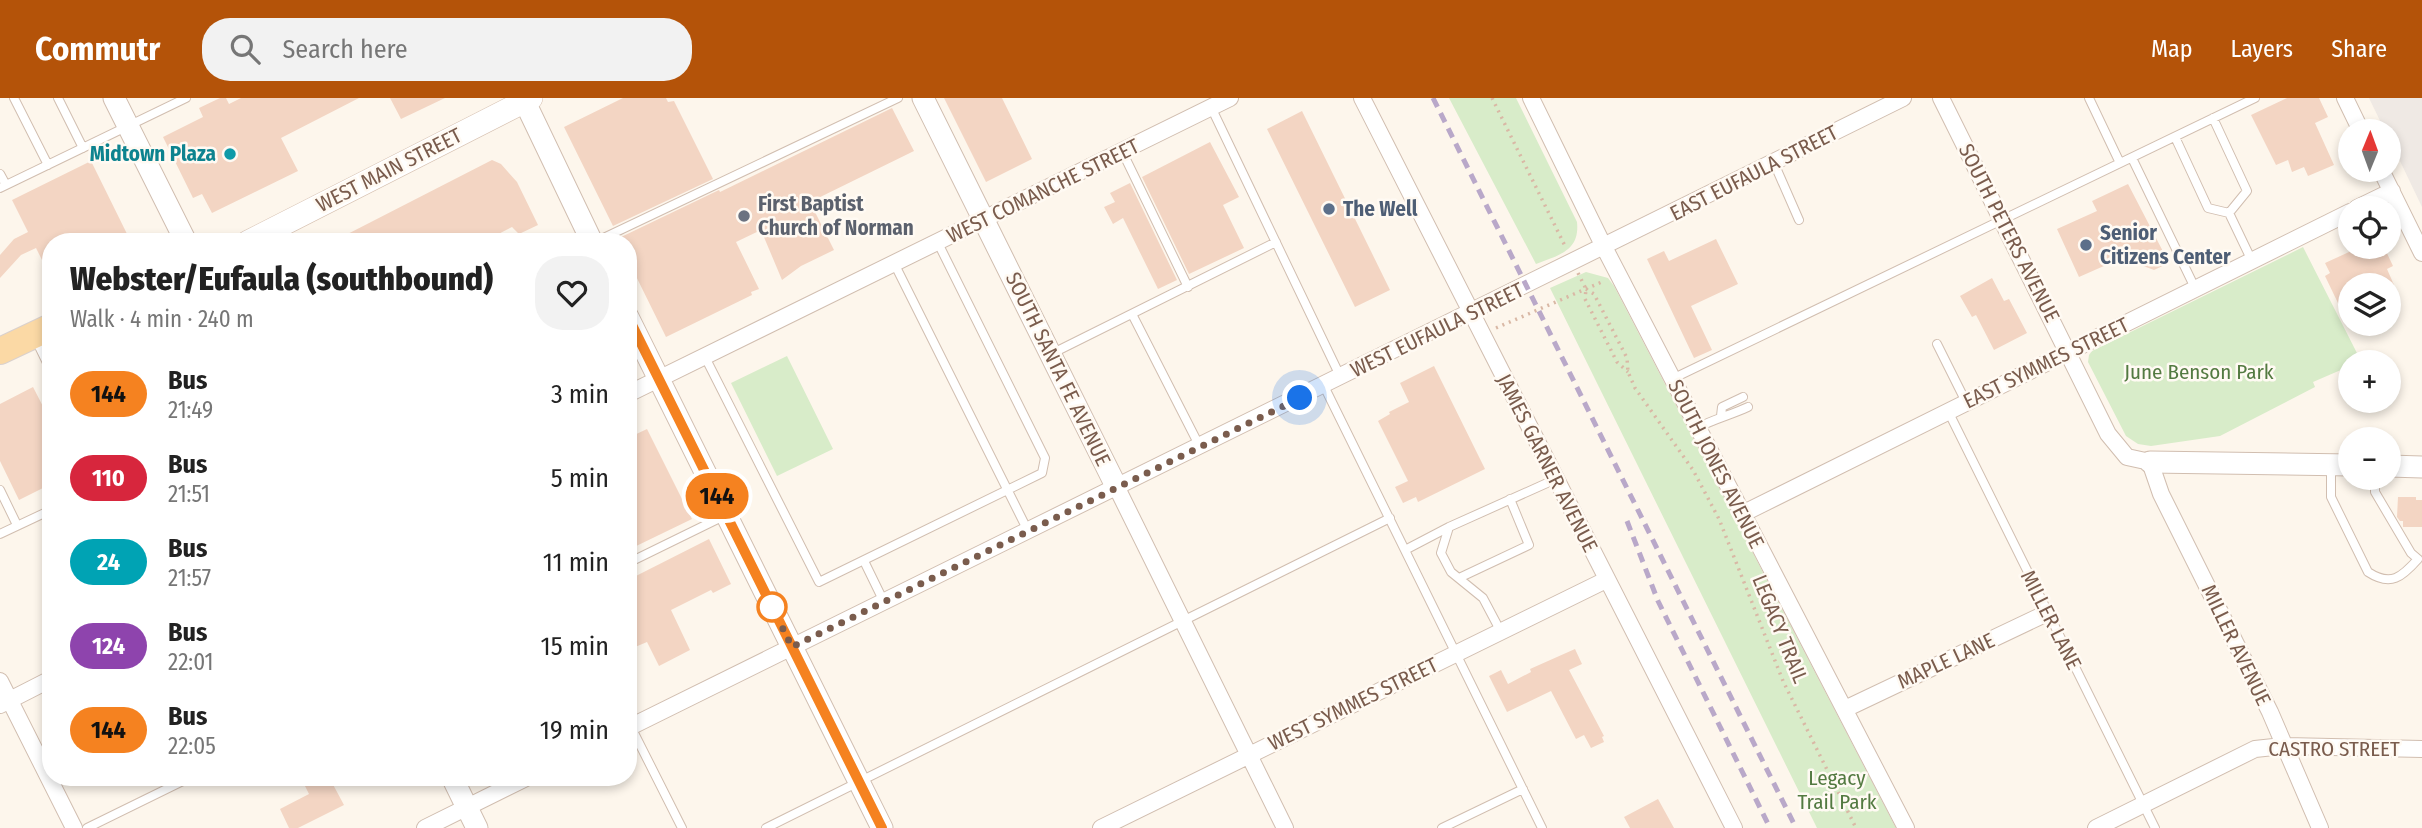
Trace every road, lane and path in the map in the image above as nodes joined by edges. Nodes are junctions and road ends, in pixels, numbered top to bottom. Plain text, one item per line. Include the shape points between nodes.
1 (14, 98) edge
2 (58, 98) edge
3 (114, 98) edge
4 (186, 98) edge
5 (898, 98) edge
6 (923, 98) edge
7 (1230, 98) edge
8 (1362, 98) edge
9 (1492, 98) edge
10 (1531, 98) edge
11 (1903, 98) edge
12 (1941, 98) edge
13 (2089, 98) edge
14 (2255, 98) edge
15 (2344, 98) edge
16 (526, 99) edge
17 (1211, 107) junction
18 (2213, 118) junction
19 (2355, 119) edge
20 (128, 126) junction
21 (2175, 136) junction
22 (83, 148) junction
23 (1122, 151) junction
24 (2132, 158) junction
25 (1774, 163) junction
26 (2120, 163) junction
27 (48, 165) junction
28 (0, 174) edge
29 (2387, 182) edge
30 (3, 186) edge
31 (2392, 191) junction
32 (2382, 196) edge
33 (2229, 213) junction
34 (2338, 218) edge
35 (984, 219) junction
36 (1799, 220) dead end
37 (2002, 220) junction
38 (182, 233) edge
39 (265, 233) edge
40 (589, 233) edge
41 (612, 233) edge
42 (1276, 242) junction
43 (938, 243) junction
44 (1604, 247) junction
45 (2422, 253) edge
46 (2252, 261) junction
47 (1573, 263) junction
48 (895, 265) junction
49 (1606, 280) dead end
50 (1188, 287) junction
51 (2195, 288) junction
52 (1586, 289) junction
53 (1471, 313) junction
54 (1132, 314) junction
55 (1494, 329) dead end
56 (42, 331) edge
57 (637, 335) edge
58 (1937, 344) dead end
59 (0, 351) edge
60 (2068, 351) junction
61 (1051, 354) junction
62 (705, 357) junction
63 (1628, 372) junction
64 (1341, 377) junction
65 (1672, 379) junction
66 (659, 380) junction
67 (1324, 386) junction
68 (637, 390) edge
69 (1743, 397) dead end
70 (1966, 402) junction
71 (1748, 407) dead end
72 (1948, 411) junction
73 (1721, 416) junction
74 (1697, 428) junction
75 (1200, 447) junction
76 (2150, 462) junction
77 (2338, 465) edge
78 (2401, 466) edge
79 (2422, 467) edge
80 (2338, 475) edge
81 (1556, 478) junction
82 (1117, 488) junction
83 (0, 490) edge
84 (1008, 490) junction
85 (2375, 490) edge
86 (1510, 499) junction
87 (42, 514) edge
88 (1741, 514) junction
89 (726, 515) junction
90 (1390, 518) junction
91 (18, 525) junction
92 (1449, 527) junction
93 (1028, 531) junction
94 (0, 534) edge
95 (1405, 550) junction
96 (637, 559) edge
97 (2420, 559) edge
98 (864, 561) junction
99 (1459, 578) junction
100 (1606, 580) junction
101 (884, 602) junction
102 (2047, 613) junction
103 (1183, 621) junction
104 (1501, 632) junction
105 (792, 647) junction
106 (1456, 654) junction
107 (0, 681) edge
108 (42, 684) edge
109 (5, 702) edge
110 (1845, 709) junction
111 (637, 723) edge
112 (637, 742) edge
113 (2283, 746) junction
114 (2422, 749) edge
115 (1249, 755) junction
116 (42, 770) edge
117 (859, 782) junction
118 (51, 786) edge
119 (173, 786) edge
120 (456, 786) edge
121 (507, 786) edge
122 (1523, 789) junction
123 (2144, 805) junction
124 (467, 807) junction
125 (74, 828) edge
126 (87, 828) edge
127 (425, 828) edge
128 (477, 828) edge
129 (682, 828) edge
130 (766, 828) edge
131 (882, 828) edge
132 (1101, 828) edge
133 (1285, 828) edge
134 (1442, 828) edge
135 (1542, 828) edge
136 (1734, 828) edge
137 (1856, 828) edge
138 (1906, 828) edge
139 (2096, 828) edge
140 (2155, 828) edge
141 (2320, 828) edge

1 - 27 lane
2 - 22 lane
3 - 20 street
4 - 20 lane
5 - 41 lane
6 - 35 street, SOUTH SANTA FE AVENUE
7 - 17 street, WEST COMANCHE STREET
8 - 53 street, JAMES GARNER AVENUE
9 - 47 path, LEGACY TRAIL
10 - 44 street, SOUTH JONES AVENUE
11 - 25 street, EAST EUFAULA STREET
12 - 37 street, SOUTH PETERS AVENUE
13 - 26 lane
14 - 18 lane
15 - 19 street
16 - 39 main road, WEST MAIN STREET
16 - 40 street
17 - 23 street, WEST COMANCHE STREET
17 - 42 lane
18 - 21 lane
18 - 33 lane via 2247,191
20 - 22 lane
20 - 38 street
21 - 24 lane
21 - 33 lane via 2208,208
22 - 27 lane
23 - 35 street, WEST COMANCHE STREET
23 - 50 lane
24 - 26 lane
24 - 51 lane
25 - 36 lane
25 - 44 street, EAST EUFAULA STREET
26 - 37 lane
27 - 30 lane
28 - 30 lane
29 - 31 street
31 - 32 street
31 - 45 street
33 - 46 lane
34 - 46 street, EAST SYMMES STREET
35 - 43 street, WEST COMANCHE STREET
35 - 61 street, SOUTH SANTA FE AVENUE
37 - 60 street, SOUTH PETERS AVENUE
37 - 65 lane
42 - 50 lane
42 - 64 lane
43 - 48 street, WEST COMANCHE STREET
43 - 84 lane via 1045,458 1042,473
44 - 47 street, WEST EUFAULA STREET
44 - 65 street, SOUTH JONES AVENUE
46 - 51 street, EAST SYMMES STREET
47 - 52 path, LEGACY TRAIL
47 - 53 street, WEST EUFAULA STREET
48 - 62 street, WEST COMANCHE STREET
48 - 84 lane
49 - 52 path
50 - 54 lane
51 - 60 street, EAST SYMMES STREET
52 - 55 path
52 - 63 path, LEGACY TRAIL via 1594,294 1627,358
52 - 63 path, LEGACY TRAIL via 1585,299 1616,362
53 - 64 street, WEST EUFAULA STREET
53 - 81 street, JAMES GARNER AVENUE
54 - 61 lane
54 - 75 lane
56 - 59 main road
57 - 66 street
58 - 70 lane
60 - 70 street, EAST SYMMES STREET
60 - 76 street, SOUTH PETERS AVENUE via 2108,434 2127,457
61 - 82 street, SOUTH SANTA FE AVENUE
62 - 66 street, WEST COMANCHE STREET
62 - 98 lane via 819,582
63 - 137 path, LEGACY TRAIL via 1713,508 1783,681
64 - 67 street, WEST EUFAULA STREET
65 - 74 street, SOUTH JONES AVENUE
66 - 68 street, WEST COMANCHE STREET
66 - 89 street
67 - 75 street, WEST EUFAULA STREET
67 - 90 lane
69 - 73 lane via 1722,407
70 - 72 street, EAST SYMMES STREET
71 - 73 lane
72 - 88 street, EAST SYMMES STREET
72 - 102 lane, MILLER LANE
73 - 74 lane
74 - 88 street, SOUTH JONES AVENUE
75 - 82 street, WEST EUFAULA STREET
76 - 77 street
76 - 113 street, MILLER AVENUE via 2161,494
78 - 79 street
80 - 97 lane via 2331,497 2368,572 2391,580
81 - 86 lane
81 - 100 street, JAMES GARNER AVENUE
82 - 93 street, WEST EUFAULA STREET
82 - 103 street, SOUTH SANTA FE AVENUE
83 - 91 lane
84 - 93 lane
84 - 98 lane
85 - 97 lane via 2411,553
86 - 92 lane
86 - 99 lane via 1529,545
87 - 91 lane
88 - 110 street, SOUTH JONES AVENUE
89 - 96 lane
89 - 105 street
90 - 95 lane
90 - 103 lane
91 - 94 lane
92 - 95 lane
92 - 99 lane via 1441,553
93 - 101 street, WEST EUFAULA STREET
95 - 106 lane
98 - 101 lane
99 - 104 lane via 1483,598
100 - 104 street, WEST SYMMES STREET
100 - 136 street, JAMES GARNER AVENUE
101 - 105 street, WEST EUFAULA STREET
102 - 110 street, MAPLE LANE
102 - 123 lane, MILLER LANE
103 - 115 street, SOUTH SANTA FE AVENUE
103 - 117 lane
104 - 106 street, WEST SYMMES STREET
105 - 111 street, WEST EUFAULA STREET
105 - 117 street
106 - 115 street, WEST SYMMES STREET
106 - 122 lane
107 - 109 street
108 - 109 street
109 - 116 street
110 - 138 street, SOUTH JONES AVENUE
112 - 129 lane
113 - 114 street, CASTRO STREET
113 - 123 street, CASTRO STREET via 2255,749
113 - 141 street, MILLER AVENUE
115 - 132 street, WEST SYMMES STREET
115 - 133 street, SOUTH SANTA FE AVENUE
117 - 130 lane
117 - 131 street
118 - 125 street
119 - 126 lane
120 - 124 street
121 - 124 street
122 - 134 lane
122 - 135 lane
123 - 139 street, CASTRO STREET
123 - 140 lane, MILLER LANE
124 - 127 street
124 - 128 street

